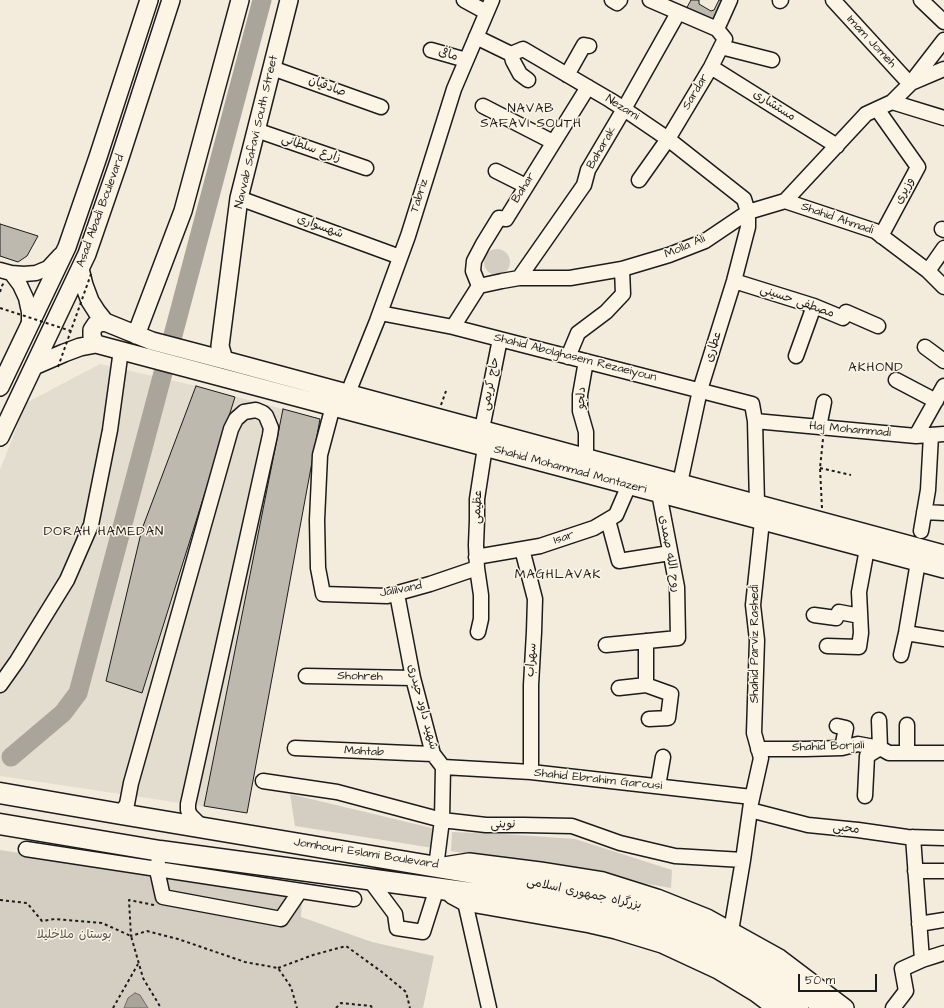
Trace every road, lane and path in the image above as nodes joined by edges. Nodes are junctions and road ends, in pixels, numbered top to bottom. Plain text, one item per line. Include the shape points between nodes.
1 (240, 0) edge
2 (289, 0) edge
3 (464, 0) edge
4 (612, 0) edge
5 (620, 0) edge
6 (650, 0) edge
7 (730, 0) edge
8 (833, 0) edge
9 (922, 0) edge
10 (148, 1) edge
11 (170, 4) edge
12 (489, 6) edge
13 (678, 12) junction
14 (944, 22) edge
15 (717, 29) junction
16 (138, 34) junction
17 (476, 37) junction
18 (158, 40) junction
19 (944, 40) edge
20 (589, 46) dead end
21 (721, 47) junction
22 (431, 50) dead end
23 (511, 54) junction
24 (466, 60) junction
25 (772, 60) dead end
26 (711, 67) junction
27 (272, 68) junction
28 (944, 69) edge
29 (567, 75) junction
30 (528, 80) dead end
31 (910, 84) junction
32 (588, 87) junction
33 (892, 102) junction
34 (483, 106) dead end
35 (381, 107) dead end
36 (624, 109) junction
37 (876, 110) junction
38 (944, 118) edge
39 (256, 130) junction
40 (668, 139) junction
41 (553, 142) junction
42 (837, 146) junction
43 (366, 168) dead end
44 (496, 171) dead end
45 (639, 180) dead end
46 (526, 186) junction
47 (239, 198) junction
48 (785, 201) junction
49 (748, 212) junction
50 (881, 236) junction
51 (67, 247) junction
52 (944, 248) edge
53 (400, 257) junction
54 (622, 269) junction
55 (6, 271) edge
56 (86, 271) junction
57 (928, 271) junction
58 (519, 278) junction
59 (734, 281) junction
60 (2, 286) dead end
61 (479, 286) junction
62 (944, 287) edge
63 (0, 292) edge
64 (814, 306) junction
65 (0, 308) edge
66 (380, 313) junction
67 (105, 322) junction
68 (878, 326) dead end
69 (29, 327) junction
70 (453, 327) junction
71 (71, 331) junction
72 (146, 334) junction
73 (500, 339) junction
74 (96, 344) junction
75 (925, 346) dead end
76 (121, 350) junction
77 (214, 352) junction
78 (796, 356) dead end
79 (568, 357) junction
80 (586, 361) junction
81 (944, 361) edge
82 (34, 366) junction
83 (58, 367) dead end
84 (896, 380) dead end
85 (944, 386) edge
86 (0, 387) edge
87 (700, 390) junction
88 (348, 393) junction
89 (936, 401) junction
90 (824, 402) dead end
91 (332, 406) junction
92 (756, 421) junction
93 (822, 427) junction
94 (482, 429) junction
95 (938, 434) edge
96 (916, 436) junction
97 (0, 437) edge
98 (485, 447) junction
99 (586, 458) junction
100 (820, 468) junction
101 (851, 475) dead end
102 (680, 483) junction
103 (629, 485) junction
104 (658, 493) junction
105 (757, 504) junction
106 (924, 512) junction
107 (944, 513) edge
108 (608, 520) junction
109 (762, 521) junction
110 (824, 522) junction
111 (921, 531) dead end
112 (522, 549) junction
113 (867, 549) junction
114 (670, 553) junction
115 (944, 554) edge
116 (477, 562) junction
117 (918, 562) junction
118 (944, 569) edge
119 (396, 594) junction
120 (814, 615) dead end
121 (860, 616) junction
122 (478, 632) dead end
123 (906, 633) junction
124 (944, 639) edge
125 (646, 641) junction
126 (606, 645) dead end
127 (827, 646) dead end
128 (901, 655) dead end
129 (306, 676) dead end
130 (413, 678) junction
131 (0, 685) edge
132 (646, 685) junction
133 (619, 688) dead end
134 (649, 720) dead end
135 (879, 720) dead end
136 (907, 725) dead end
137 (837, 726) dead end
138 (295, 748) dead end
139 (842, 748) junction
140 (880, 748) junction
141 (758, 749) junction
142 (907, 752) junction
143 (944, 753) edge
144 (433, 754) junction
145 (663, 757) dead end
146 (443, 767) junction
147 (531, 772) junction
148 (263, 781) dead end
149 (658, 786) junction
150 (0, 793) edge
151 (865, 796) dead end
152 (751, 804) junction
153 (115, 813) junction
154 (442, 820) junction
155 (0, 824) edge
156 (203, 828) junction
157 (913, 837) junction
158 (944, 838) edge
159 (26, 850) dead end
160 (158, 860) junction
161 (743, 860) junction
162 (436, 867) junction
163 (915, 871) junction
164 (944, 871) edge
165 (369, 879) junction
166 (437, 888) junction
167 (300, 891) junction
168 (163, 897) junction
169 (354, 899) dead end
170 (0, 900) edge
171 (465, 902) junction
172 (944, 920) edge
173 (919, 924) junction
174 (731, 931) junction
175 (131, 936) junction
176 (944, 953) edge
177 (922, 960) junction
178 (139, 963) junction
179 (278, 968) junction
180 (113, 1008) edge
181 (161, 1008) edge
182 (297, 1008) edge
183 (336, 1008) edge
184 (372, 1008) edge
185 (410, 1008) edge
186 (489, 1008) edge
187 (776, 1008) edge
188 (798, 1008) edge
189 (826, 1008) edge
190 (845, 1008) edge
191 (893, 1008) edge

1 - 72 main road via 183,211
2 - 27 main road, Navvab Safavi South Street
3 - 12 street
4 - 5 street via 616,3
6 - 13 street
7 - 15 street
8 - 31 street, Imam Jomeh
9 - 14 street
10 - 11 main road via 160,9
10 - 16 main road, Asad Abadi Boulevard
11 - 18 main road, Asad Abadi Boulevard
12 - 17 street, Tabriz
13 - 15 street
13 - 36 street, Baharak
15 - 21 street via 725,39
16 - 18 main road via 151,34
16 - 51 main road, Asad Abadi Boulevard
17 - 23 street
17 - 24 street, Tabriz
18 - 56 main road, Asad Abadi Boulevard via 87,254
19 - 31 street
20 - 29 street via 584,45
21 - 25 street
21 - 26 street, Sardar
22 - 24 street, مافی
23 - 29 street, Nezami via 523,49
23 - 30 street via 520,74
24 - 53 street, Tabriz via 454,89
26 - 40 street, Sardar
26 - 42 street, مستشاری
27 - 35 street, صادقیان
27 - 39 main road, Navvab Safavi South Street
28 - 31 street
29 - 32 street, Nezami
31 - 33 street
32 - 36 street, Nezami
32 - 41 street, Bahar
33 - 37 street
33 - 38 street
34 - 41 street
36 - 40 street, Nezami
36 - 58 street, Baharak via 588,170 584,185
37 - 42 street via 866,114
37 - 50 street, وزیری via 918,167
39 - 43 street, زارع سلطانی
39 - 47 main road, Navvab Safavi South Street
40 - 45 street, Sardar
40 - 49 street, Nezami via 744,198
41 - 46 street, Bahar
42 - 48 street
44 - 46 street
46 - 61 street, Bahar via 506,219 499,218 474,261 473,271
47 - 53 street, شهسواری
47 - 77 main road, Navvab Safavi South Street
48 - 49 street, Molla Ali
48 - 50 street, Shahid Ahmadi via 875,231
49 - 54 street, Molla Ali via 705,241
49 - 59 street, عطاری via 748,227
50 - 57 street, Shahid Ahmadi
51 - 55 street via 48,268 36,273
51 - 69 main road, Asad Abadi Boulevard
52 - 57 street
53 - 66 street, Tabriz
54 - 58 street, Molla Ali via 570,278
54 - 79 street via 623,294 606,312 578,332
55 - 69 street via 20,285 26,298
56 - 67 main road via 84,285 90,300
56 - 71 path, bridge
56 - 82 main road, Asad Abadi Boulevard
57 - 62 street, Shahid Ahmadi
58 - 61 street, Molla Ali
59 - 64 street, مصطفی حسینی
59 - 87 street, عطاری
60 - 63 path
61 - 70 street
64 - 68 street, مصطفی حسینی via 842,318 846,312
64 - 78 street
65 - 71 path, bridge
66 - 70 street, Shahid Abolghasem Rezaeiyoun
66 - 88 street, Tabriz
67 - 72 main road, Shahid Mohammad Montazeri
67 - 74 main road via 96,324 92,330
69 - 86 main road, Asad Abadi Boulevard
70 - 73 street, Shahid Abolghasem Rezaeiyoun
71 - 83 path, bridge
72 - 77 main road, Shahid Mohammad Montazeri
73 - 79 street, Shahid Abolghasem Rezaeiyoun
73 - 94 street, حاج کریمی
74 - 76 main road, Shahid Mohammad Montazeri
74 - 82 main road via 80,347
75 - 81 street
76 - 91 main road, Shahid Mohammad Montazeri
76 - 131 street via 110,430 91,525 67,580
77 - 88 main road, Shahid Mohammad Montazeri
79 - 80 street, Shahid Abolghasem Rezaeiyoun
80 - 87 street, Shahid Abolghasem Rezaeiyoun
80 - 99 street, دلجو via 580,411 586,432
82 - 97 main road, Asad Abadi Boulevard
84 - 89 street
85 - 89 street
87 - 92 street, Shahid Abolghasem Rezaeiyoun via 752,404
87 - 102 street, عطاری
88 - 94 main road, Shahid Mohammad Montazeri
89 - 96 street
90 - 93 street
91 - 98 main road, Shahid Mohammad Montazeri
91 - 119 street, Jalilvand via 320,455 318,568 323,594
92 - 93 street, Haj Mohammadi
92 - 105 street
93 - 96 street, Haj Mohammadi
93 - 100 path
94 - 99 main road, Shahid Mohammad Montazeri
95 - 96 street, Haj Mohammadi
95 - 106 street
98 - 103 main road, Shahid Mohammad Montazeri
98 - 116 street, عظیمی via 476,499
99 - 102 main road, Shahid Mohammad Montazeri
100 - 101 path
100 - 110 path
102 - 105 main road, Shahid Mohammad Montazeri
103 - 104 main road, Shahid Mohammad Montazeri
103 - 108 street, Isar via 616,515
104 - 109 main road, Shahid Mohammad Montazeri
104 - 114 street, روح الله صمدی
105 - 110 main road, Shahid Mohammad Montazeri
106 - 107 street
106 - 111 street
108 - 112 street, Isar via 594,528 540,546
108 - 114 street via 619,560
109 - 113 main road, Shahid Mohammad Montazeri
109 - 141 street, Shahid Parviz Rashedi via 753,605 758,640 754,732
110 - 115 main road, Shahid Mohammad Montazeri
112 - 116 street, Isar
112 - 147 street, سهراب via 534,599
113 - 117 main road, Shahid Mohammad Montazeri
113 - 121 street via 859,592
114 - 125 street, روح الله صمدی via 677,587 678,638
116 - 119 street, Jalilvand via 441,581
116 - 122 street, عظیمی via 481,595
117 - 118 main road, Shahid Mohammad Montazeri
117 - 123 street
119 - 130 street, شهید داود حیدری
120 - 121 street via 836,618 839,612
121 - 127 street via 859,647
123 - 124 street
123 - 128 street
125 - 126 street
125 - 132 street
129 - 130 street, Shohreh
130 - 144 street, شهید داود حیدری
132 - 133 street
132 - 134 street via 671,694 668,718
135 - 140 street
136 - 142 street
137 - 139 street via 846,728
138 - 144 street, Mahtab
139 - 140 street, Shahid Borjali via 858,744
139 - 141 street, Shahid Borjali
140 - 142 street, Shahid Borjali via 890,753
140 - 151 street via 867,756
141 - 152 street, Shahid Parviz Rashedi via 761,758
142 - 143 street, Shahid Borjali
144 - 146 street, شهید داود حیدری
145 - 149 street
146 - 147 street, Shahid Ebrahim Garousi
146 - 154 street
147 - 149 street, Shahid Ebrahim Garousi
148 - 154 street, نوینی via 337,792
149 - 152 street, Shahid Ebrahim Garousi
150 - 153 highway, Jomhouri Eslami Boulevard
152 - 157 street, محبی via 808,825
152 - 161 street, Shahid Parviz Rashedi
153 - 156 highway, Jomhouri Eslami Boulevard
153 - 156 street via 127,804 231,429 236,418 244,412 256,410 266,416 271,428 270,436 190,793 188,810
154 - 161 street, نوینی via 486,825 572,826 620,843 675,856
154 - 162 street
155 - 160 highway, Jomhouri Eslami Boulevard
156 - 162 highway, Jomhouri Eslami Boulevard
157 - 158 street, محبی
157 - 163 street
159 - 160 street
160 - 165 highway, Jomhouri Eslami Boulevard
160 - 167 street
160 - 168 street
161 - 174 street, Shahid Parviz Rashedi
162 - 174 main road, Jomhouri Eslami Boulevard via 469,862 603,881 657,898 707,918
162 - 189 highway, بزرگراه جمهوری اسلامی via 586,892 649,908 707,931 774,969
163 - 164 street
163 - 173 street
165 - 166 highway, Jomhouri Eslami Boulevard
165 - 166 street via 395,914 397,928 423,932
166 - 171 main road, Jomhouri Eslami Boulevard
166 - 188 highway, بزرگراه جمهوری اسلامی via 582,908 643,924 700,946 762,982
167 - 168 street via 281,919
167 - 169 street
168 - 175 path via 163,906 129,900
170 - 175 path via 27,903 42,920 102,923
171 - 186 street
171 - 187 main road, Jomhouri Eslami Boulevard via 590,924 662,944 718,970
172 - 173 street
173 - 177 street
174 - 190 main road, Jomhouri Eslami Boulevard via 779,958
175 - 178 path
175 - 179 path via 147,931 245,962
176 - 177 street
177 - 191 street via 902,969 906,991
178 - 180 path
178 - 181 path via 143,978
179 - 182 path via 291,987
179 - 185 path via 346,946 406,992
183 - 184 path via 341,1003

